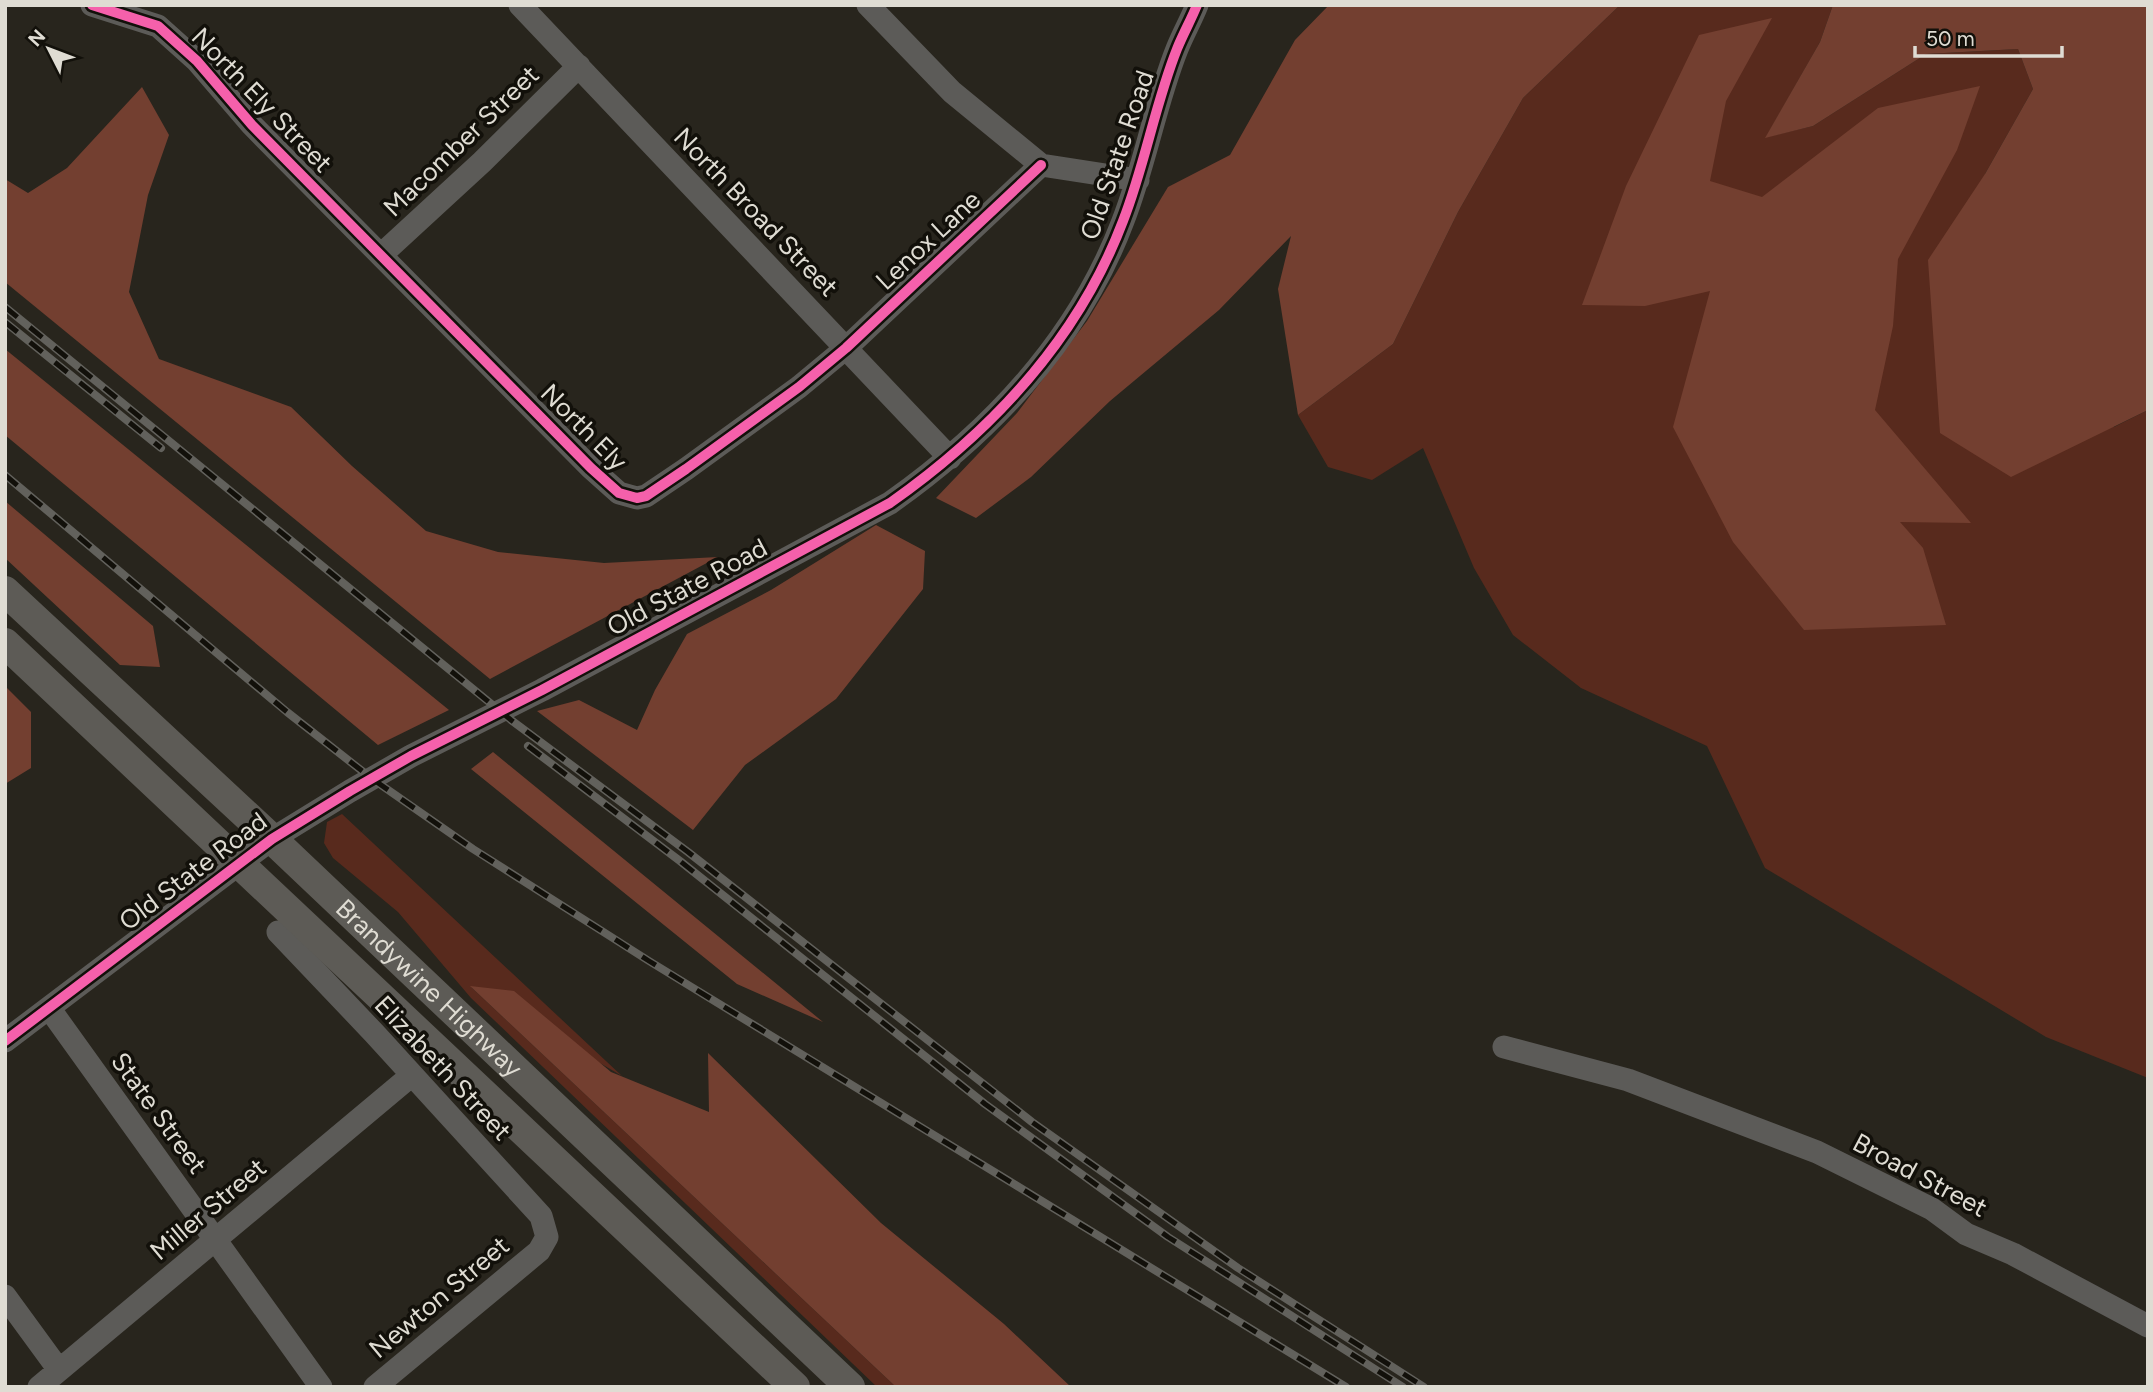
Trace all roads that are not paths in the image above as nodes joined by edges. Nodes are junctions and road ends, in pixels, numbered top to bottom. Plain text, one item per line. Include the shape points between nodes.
1 (92, 5) edge
2 (520, 5) edge
3 (868, 5) edge
4 (1197, 5) edge
5 (579, 66) junction
6 (1041, 165) junction
7 (1138, 180) junction
8 (381, 255) junction
9 (846, 348) junction
10 (950, 458) junction
11 (5, 591) edge
12 (5, 643) edge
13 (272, 839) junction
14 (240, 863) junction
15 (278, 932) dead end
16 (49, 1008) junction
17 (5, 1041) edge
18 (1504, 1047) dead end
19 (412, 1075) junction
20 (215, 1240) junction
21 (539, 1251) joint
22 (5, 1296) edge
23 (2148, 1326) edge
24 (59, 1370) junction
25 (38, 1387) edge
26 (321, 1387) edge
27 (375, 1387) edge
28 (795, 1387) edge
29 (850, 1387) edge

1 - 8 street, North Ely Street via 158,26 197,61 252,125
2 - 5 street, North Broad Street
3 - 6 street via 952,92
4 - 7 street, Old State Road via 1173,60
5 - 8 street, Macomber Street
5 - 9 street, North Broad Street
6 - 7 street
6 - 9 street, Lenox Lane
7 - 10 street, Old State Road via 1103,266 1055,348 1017,394
8 - 9 street, North Ely via 591,468 619,493 636,498 686,469
9 - 10 street, North Broad Street
10 - 13 street, Old State Road via 890,503 411,755
11 - 13 main road, Brandywine Highway
12 - 14 main road, Brandywine Highway
13 - 14 street, Old State Road
13 - 29 main road, Brandywine Highway
14 - 16 street, Old State Road
14 - 28 main road, Brandywine Highway
15 - 19 street, Elizabeth Street
16 - 17 street, Old State Road
16 - 20 street, State Street
18 - 23 street, Broad Street via 1628,1080 1817,1152
19 - 20 street, Miller Street
19 - 21 street, Elizabeth Street via 541,1216 547,1237
20 - 24 street, Miller Street
20 - 26 street, State Street
21 - 27 street, Newton Street
22 - 24 street
24 - 25 street, Miller Street

